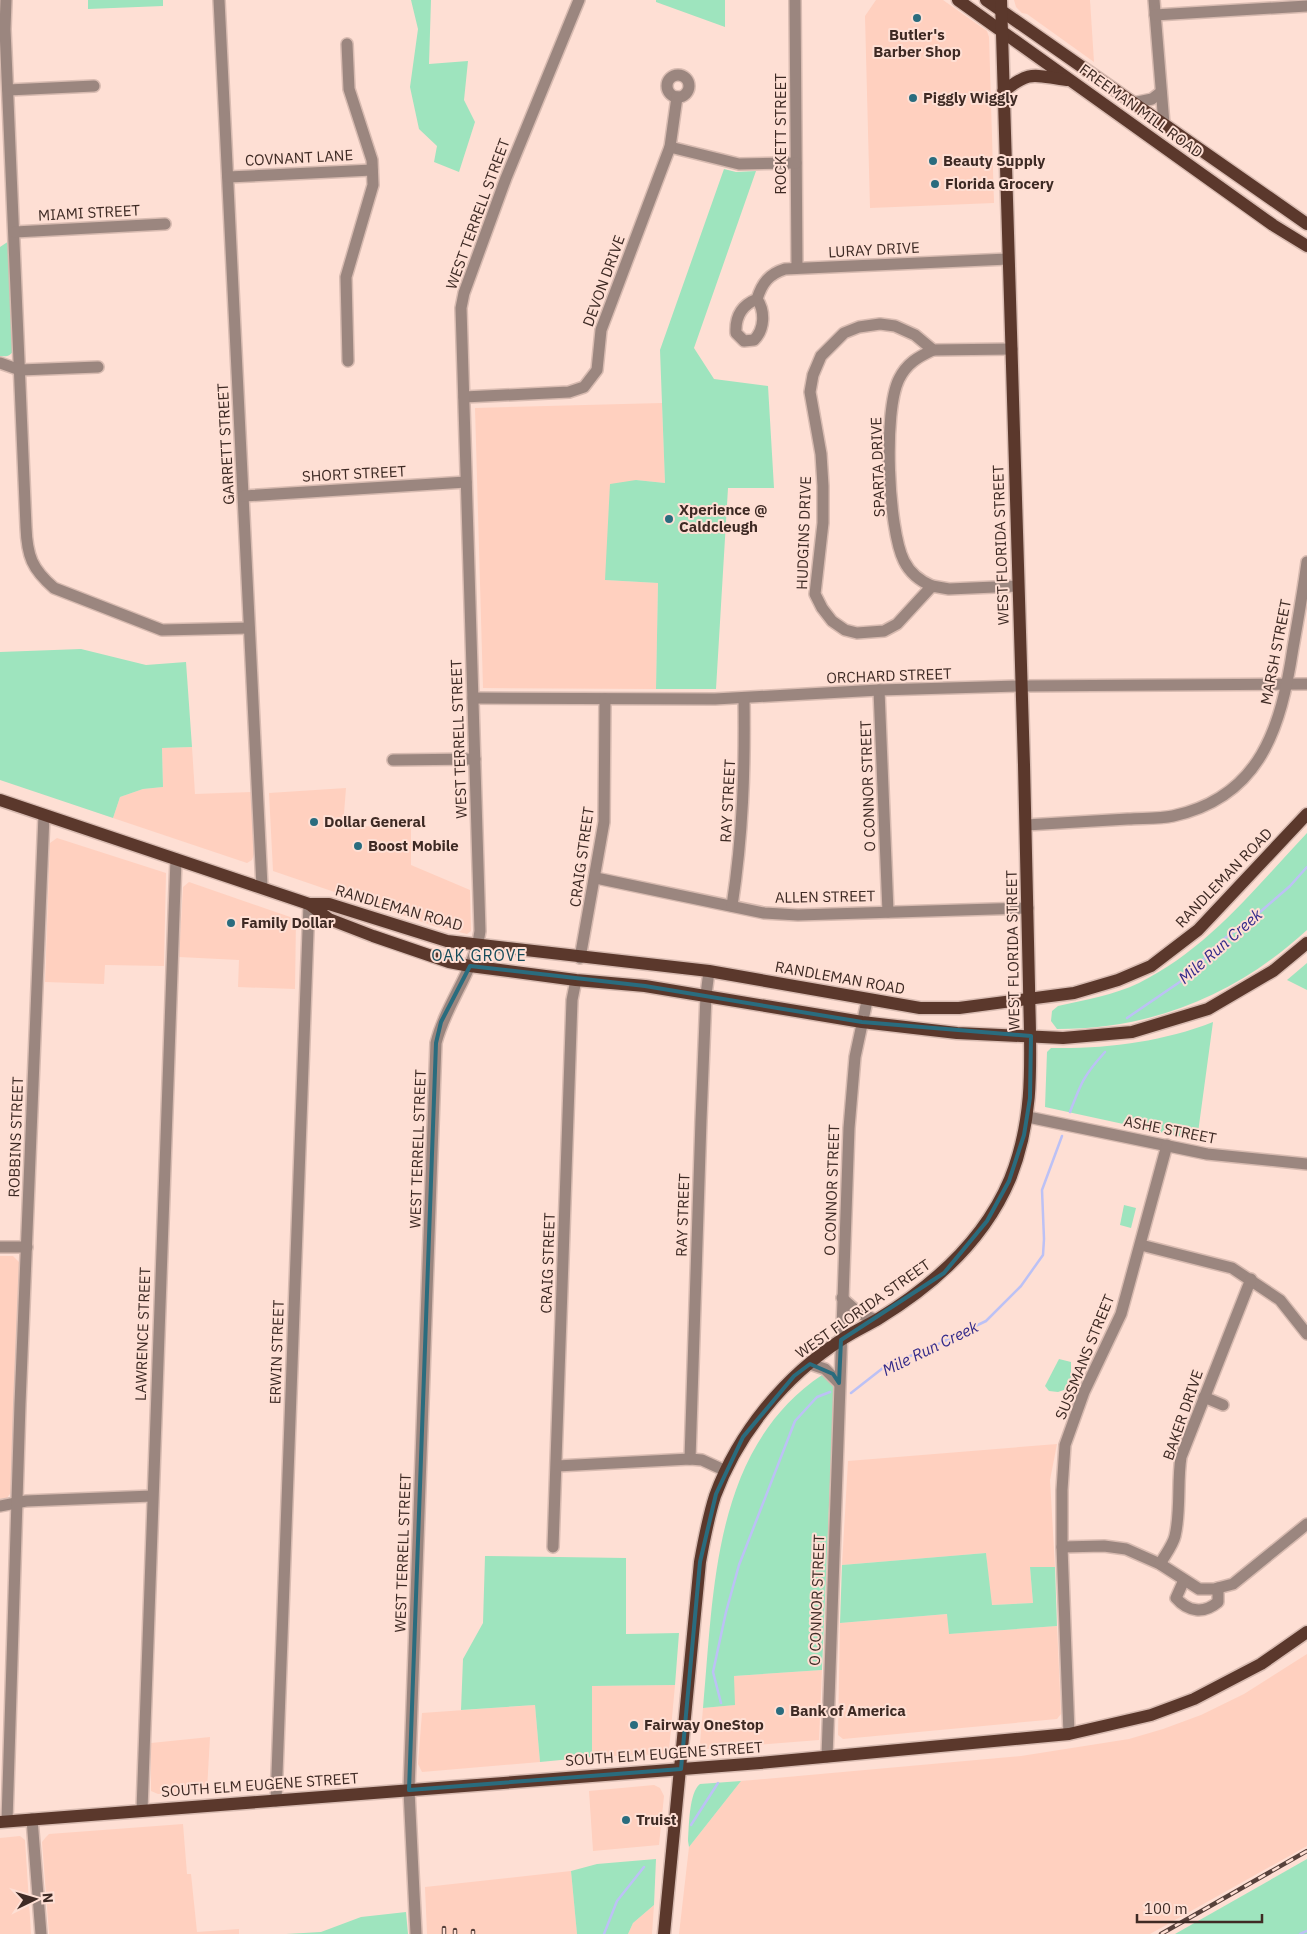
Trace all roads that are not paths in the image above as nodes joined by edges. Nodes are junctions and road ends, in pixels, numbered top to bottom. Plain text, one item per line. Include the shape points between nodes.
1 (6, 0) edge
2 (219, 0) edge
3 (578, 0) edge
4 (795, 0) edge
5 (958, 0) edge
6 (986, 0) edge
7 (1154, 0) edge
8 (1001, 6) edge
9 (1307, 6) edge
10 (1155, 15) junction
11 (1002, 30) junction
12 (347, 44) dead end
13 (1070, 80) junction
14 (94, 86) dead end
15 (8, 90) junction
16 (1003, 92) junction
17 (1161, 92) junction
18 (677, 96) dead end
19 (1134, 103) junction
20 (1164, 124) junction
21 (670, 147) junction
22 (796, 163) junction
23 (372, 170) junction
24 (228, 177) junction
25 (165, 224) dead end
26 (1307, 224) edge
27 (15, 232) junction
28 (1307, 246) edge
29 (1008, 259) junction
30 (797, 268) junction
31 (756, 299) dead end
32 (1012, 349) junction
33 (933, 350) junction
34 (348, 361) dead end
35 (0, 363) edge
36 (98, 367) dead end
37 (20, 370) junction
38 (464, 398) junction
39 (466, 482) junction
40 (244, 496) junction
41 (1307, 562) edge
42 (932, 586) junction
43 (1018, 586) junction
44 (249, 628) junction
45 (1288, 684) junction
46 (1307, 684) edge
47 (1021, 686) junction
48 (879, 690) junction
49 (473, 698) junction
50 (744, 698) junction
51 (605, 699) junction
52 (393, 760) dead end
53 (474, 760) junction
54 (0, 800) edge
55 (1307, 814) edge
56 (44, 815) junction
57 (1026, 825) junction
58 (176, 859) junction
59 (596, 878) junction
60 (262, 887) junction
61 (309, 904) junction
62 (732, 906) junction
63 (1028, 908) junction
64 (888, 912) junction
65 (1307, 943) edge
66 (478, 946) junction
67 (580, 958) junction
68 (470, 966) junction
69 (709, 971) junction
70 (576, 980) junction
71 (706, 995) junction
72 (1029, 998) junction
73 (868, 1001) junction
74 (862, 1022) junction
75 (1031, 1036) junction
76 (1028, 1117) junction
77 (1167, 1145) junction
78 (1307, 1164) edge
79 (1141, 1245) junction
80 (0, 1247) edge
81 (27, 1247) junction
82 (1251, 1279) junction
83 (842, 1298) junction
84 (876, 1320) junction
85 (1307, 1334) edge
86 (841, 1340) junction
87 (810, 1364) junction
88 (839, 1383) junction
89 (1204, 1397) junction
90 (1223, 1405) dead end
91 (690, 1459) junction
92 (557, 1466) junction
93 (726, 1471) junction
94 (152, 1496) junction
95 (17, 1503) junction
96 (0, 1506) edge
97 (1307, 1524) edge
98 (553, 1547) dead end
99 (1062, 1547) junction
100 (1160, 1564) junction
101 (1184, 1580) junction
102 (1218, 1588) junction
103 (1307, 1632) edge
104 (1069, 1734) junction
105 (827, 1757) junction
106 (681, 1769) junction
107 (408, 1790) junction
108 (276, 1801) junction
109 (142, 1810) junction
110 (32, 1819) junction
111 (3, 1822) edge
112 (41, 1934) edge
113 (416, 1934) edge
114 (664, 1934) edge

1 - 15 street
2 - 24 street, GARRETT STREET
3 - 38 street, WEST TERRELL STREET via 506,178 464,293 461,323
4 - 22 street, ROCKETT STREET
5 - 11 main road, FREEMAN MILL ROAD
6 - 8 main road, FREEMAN MILL ROAD
7 - 10 street
8 - 11 main road, WEST FLORIDA STREET
8 - 19 main road, FREEMAN MILL ROAD
9 - 10 street
10 - 17 street
11 - 13 main road, FREEMAN MILL ROAD
11 - 16 main road, WEST FLORIDA STREET
12 - 23 street via 349,89 372,160
13 - 16 main road via 1030,75
13 - 28 main road, FREEMAN MILL ROAD
14 - 15 street
15 - 27 street
16 - 29 main road, WEST FLORIDA STREET
17 - 19 street via 1152,99
17 - 20 street
18 - 21 street, DEVON DRIVE
19 - 20 main road, FREEMAN MILL ROAD
20 - 26 main road, FREEMAN MILL ROAD
21 - 22 street via 739,164
21 - 38 street, DEVON DRIVE via 607,313 597,346 597,370 589,382 569,392
22 - 30 street, ROCKETT STREET
23 - 24 street, COVNANT LANE
23 - 34 street via 371,196 346,277
24 - 40 street, GARRETT STREET
25 - 27 street, MIAMI STREET
27 - 37 street
29 - 30 street, LURAY DRIVE
29 - 32 main road, WEST FLORIDA STREET
30 - 31 street, LURAY DRIVE via 769,276
32 - 33 street
32 - 43 main road, WEST FLORIDA STREET
33 - 42 street, SPARTA DRIVE via 906,366 898,381 892,405 890,439 897,540 912,574
33 - 42 street, HUDGINS DRIVE via 915,335 895,326 860,326 844,333 821,356 810,392 823,486 823,523 815,594 822,608 845,630 857,633 884,631 897,624
35 - 37 street
36 - 37 street
37 - 44 street via 27,536 30,560 40,576 54,588 162,630
38 - 39 street, WEST TERRELL STREET
39 - 40 street, SHORT STREET
39 - 49 street, WEST TERRELL STREET
40 - 44 street, GARRETT STREET
41 - 45 street, MARSH STREET
42 - 43 street via 948,589
43 - 47 main road, WEST FLORIDA STREET
44 - 60 street, GARRETT STREET
45 - 46 street, ORCHARD STREET
45 - 47 street, ORCHARD STREET
45 - 57 street, MARSH STREET via 1271,738 1259,761 1243,781 1221,798 1197,810 1171,816
47 - 48 street, ORCHARD STREET
47 - 57 main road, WEST FLORIDA STREET
48 - 50 street, ORCHARD STREET
48 - 64 street, O CONNOR STREET
49 - 51 street, ORCHARD STREET
49 - 53 street, WEST TERRELL STREET
50 - 51 street, ORCHARD STREET
50 - 62 street, RAY STREET via 745,784 741,850
51 - 59 street, CRAIG STREET via 604,822
52 - 53 street
53 - 66 street, WEST TERRELL STREET
54 - 56 main road, RANDLEMAN ROAD
55 - 72 main road, RANDLEMAN ROAD via 1198,930 1151,966 1074,993
56 - 58 main road, RANDLEMAN ROAD
56 - 81 street, ROBBINS STREET
57 - 63 main road, WEST FLORIDA STREET
58 - 60 main road, RANDLEMAN ROAD
58 - 94 street, LAWRENCE STREET
59 - 62 street, ALLEN STREET
59 - 67 street, CRAIG STREET
60 - 61 main road, RANDLEMAN ROAD
61 - 66 main road, RANDLEMAN ROAD via 330,904 447,941
61 - 68 main road, RANDLEMAN ROAD via 329,918 373,936
61 - 108 street, ERWIN STREET
62 - 64 street, ALLEN STREET via 764,913 798,915
63 - 64 street, ALLEN STREET
63 - 72 main road, WEST FLORIDA STREET
65 - 75 main road, RANDLEMAN ROAD via 1273,971 1236,994 1208,1009 1176,1020 1132,1032 1063,1038
66 - 67 main road, RANDLEMAN ROAD
66 - 68 street, WEST TERRELL STREET
67 - 69 main road, RANDLEMAN ROAD
68 - 70 main road, RANDLEMAN ROAD
68 - 107 street, WEST TERRELL STREET via 441,1022 436,1043
69 - 71 street, RAY STREET
69 - 73 main road, RANDLEMAN ROAD
70 - 71 main road, RANDLEMAN ROAD
70 - 92 street, CRAIG STREET via 572,1000
71 - 74 main road, RANDLEMAN ROAD
71 - 91 street, RAY STREET
72 - 73 main road, RANDLEMAN ROAD via 959,1008 920,1008
72 - 75 main road, WEST FLORIDA STREET
73 - 74 street, O CONNOR STREET
74 - 75 main road, RANDLEMAN ROAD via 956,1033
74 - 83 street, O CONNOR STREET via 855,1057 849,1128
75 - 76 main road, WEST FLORIDA STREET
76 - 77 street, ASHE STREET
76 - 84 main road, WEST FLORIDA STREET via 1009,1181 987,1221 964,1252 944,1273
77 - 78 street, ASHE STREET via 1207,1154
77 - 79 street, SUSSMANS STREET
79 - 82 street via 1232,1268
79 - 99 street, SUSSMANS STREET via 1121,1314 1084,1392 1065,1445
80 - 81 street
81 - 95 street, ROBBINS STREET
82 - 85 street via 1280,1300
82 - 89 street, BAKER DRIVE
83 - 84 street via 860,1314
83 - 86 street, O CONNOR STREET
84 - 86 main road, WEST FLORIDA STREET
86 - 87 main road, WEST FLORIDA STREET
86 - 88 street, O CONNOR STREET
87 - 88 street via 825,1368
87 - 93 main road, WEST FLORIDA STREET via 794,1376 743,1437
88 - 105 street, O CONNOR STREET
89 - 90 street
89 - 100 street, BAKER DRIVE via 1181,1457 1178,1519 1174,1538
91 - 92 street
91 - 93 street via 702,1460
92 - 98 street, CRAIG STREET
93 - 106 main road, WEST FLORIDA STREET via 707,1524 700,1562
94 - 95 street
94 - 109 street, LAWRENCE STREET
95 - 96 street
95 - 111 street, ROBBINS STREET
97 - 102 street via 1239,1580
99 - 100 street via 1126,1549
99 - 104 street, SUSSMANS STREET
100 - 101 street
101 - 102 street via 1199,1589
101 - 102 street via 1176,1598 1198,1611 1210,1609 1218,1602
103 - 104 main road, SOUTH ELM EUGENE STREET via 1253,1669 1194,1699 1151,1715
104 - 105 main road, SOUTH ELM EUGENE STREET
105 - 106 main road, SOUTH ELM EUGENE STREET
106 - 107 main road, SOUTH ELM EUGENE STREET
106 - 114 main road, WEST FLORIDA STREET
107 - 108 main road, SOUTH ELM EUGENE STREET
107 - 113 street, WEST TERRELL STREET
108 - 109 main road, SOUTH ELM EUGENE STREET
109 - 110 main road, SOUTH ELM EUGENE STREET
110 - 111 main road, SOUTH ELM EUGENE STREET
110 - 112 street

